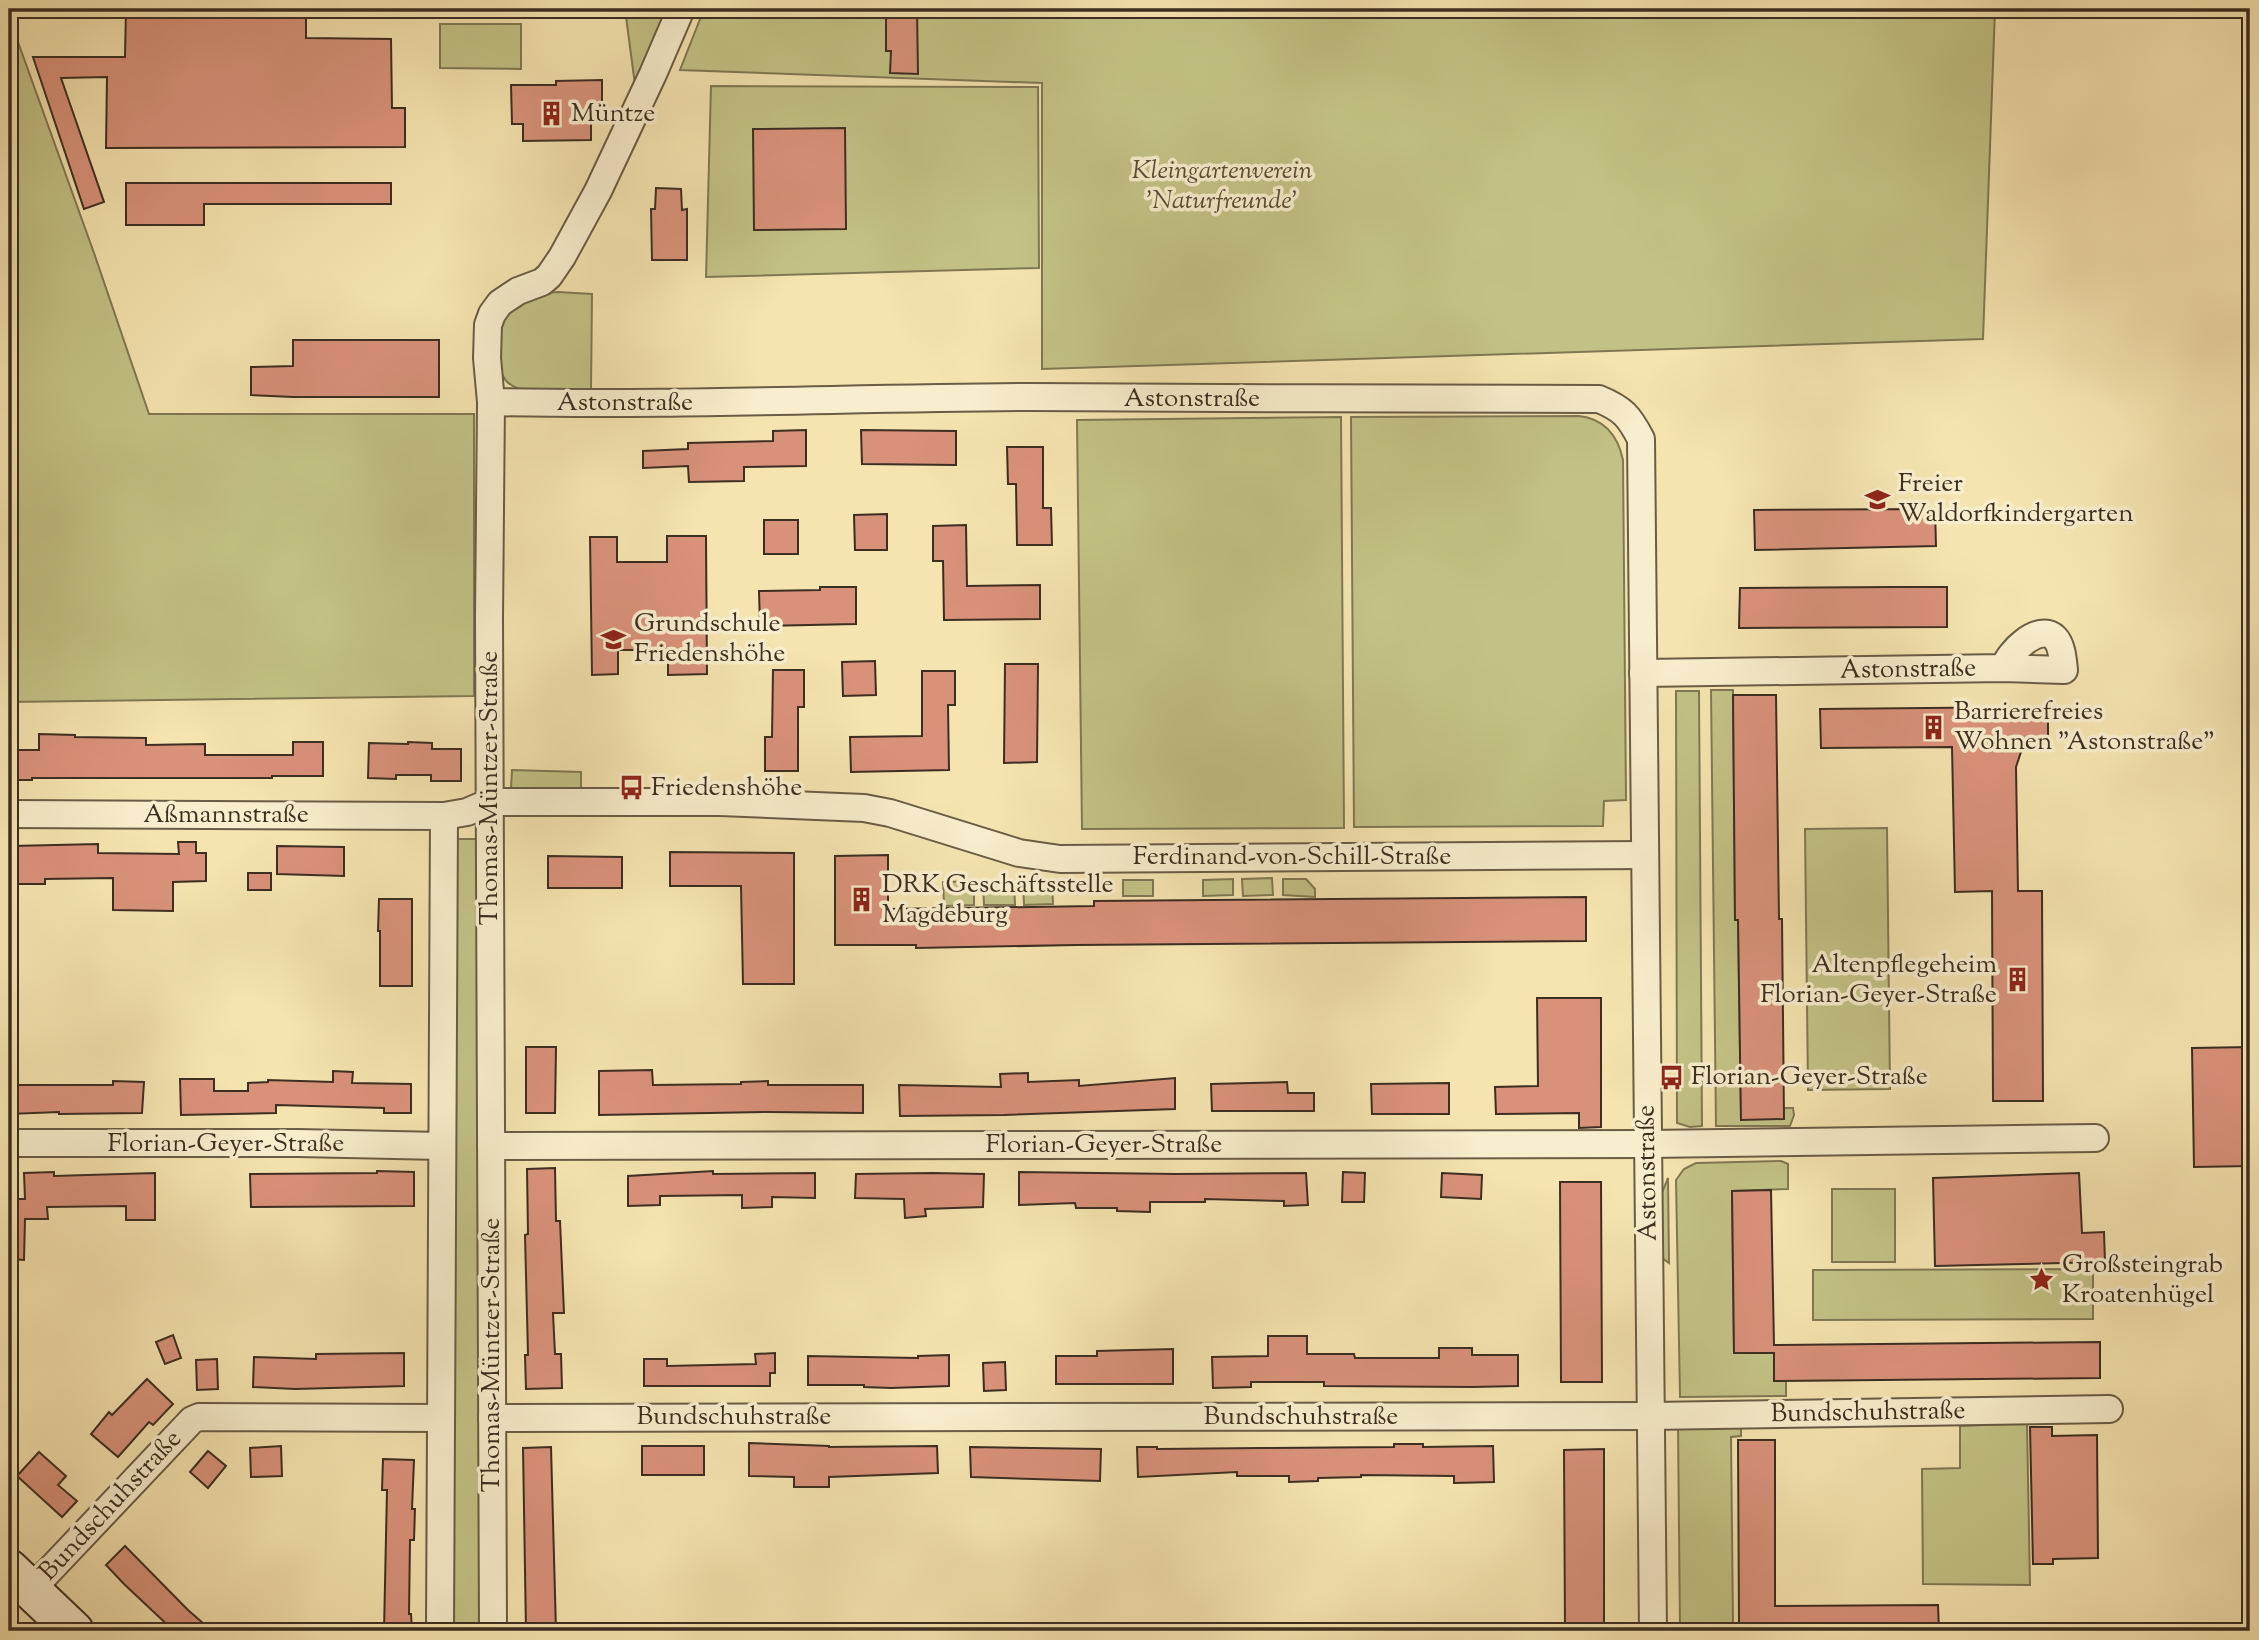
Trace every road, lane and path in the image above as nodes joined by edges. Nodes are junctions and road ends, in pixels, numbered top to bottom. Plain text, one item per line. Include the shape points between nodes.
1 (681, 9) edge
2 (491, 402) junction
3 (2004, 668) dead end
4 (1643, 673) junction
5 (490, 802) junction
6 (9, 814) edge
7 (444, 816) junction
8 (1645, 855) junction
9 (2095, 1138) dead end
10 (9, 1143) edge
11 (1648, 1144) junction
12 (442, 1146) junction
13 (491, 1146) junction
14 (2109, 1409) dead end
15 (1651, 1416) junction
16 (441, 1418) junction
17 (492, 1418) junction
18 (20, 1580) edge
19 (74, 1631) edge
20 (440, 1631) edge
21 (493, 1631) edge
22 (1653, 1631) edge

1 - 2 street, Thomas-Müntzer-Straße via 598,191 562,257 549,276 508,297 492,314 487,335
2 - 4 street, Astonstraße via 1030,397 1599,399 1619,407 1641,439
2 - 5 street, Thomas-Müntzer-Straße
3 - 4 street, Astonstraße
4 - 8 street, Astonstraße
5 - 7 street, Ferdinand-von-Schill-Straße
5 - 8 street, Ferdinand-von-Schill-Straße via 864,807 1018,853 1060,859
5 - 13 street, Thomas-Müntzer-Straße
6 - 7 street, Aßmannstraße
7 - 12 street, Thomas-Müntzer-Straße
8 - 11 street, Astonstraße
9 - 11 street, Florian-Geyer-Straße
10 - 12 street, Florian-Geyer-Straße
11 - 13 street, Florian-Geyer-Straße
11 - 15 street, Astonstraße
12 - 16 street, Thomas-Müntzer-Straße
13 - 17 street, Thomas-Müntzer-Straße
14 - 15 street, Bundschuhstraße
15 - 17 street, Bundschuhstraße
15 - 22 street, Astonstraße
16 - 18 street, Bundschuhstraße via 199,1417
16 - 20 street, Thomas-Müntzer-Straße
17 - 21 street, Thomas-Müntzer-Straße
18 - 19 main road

